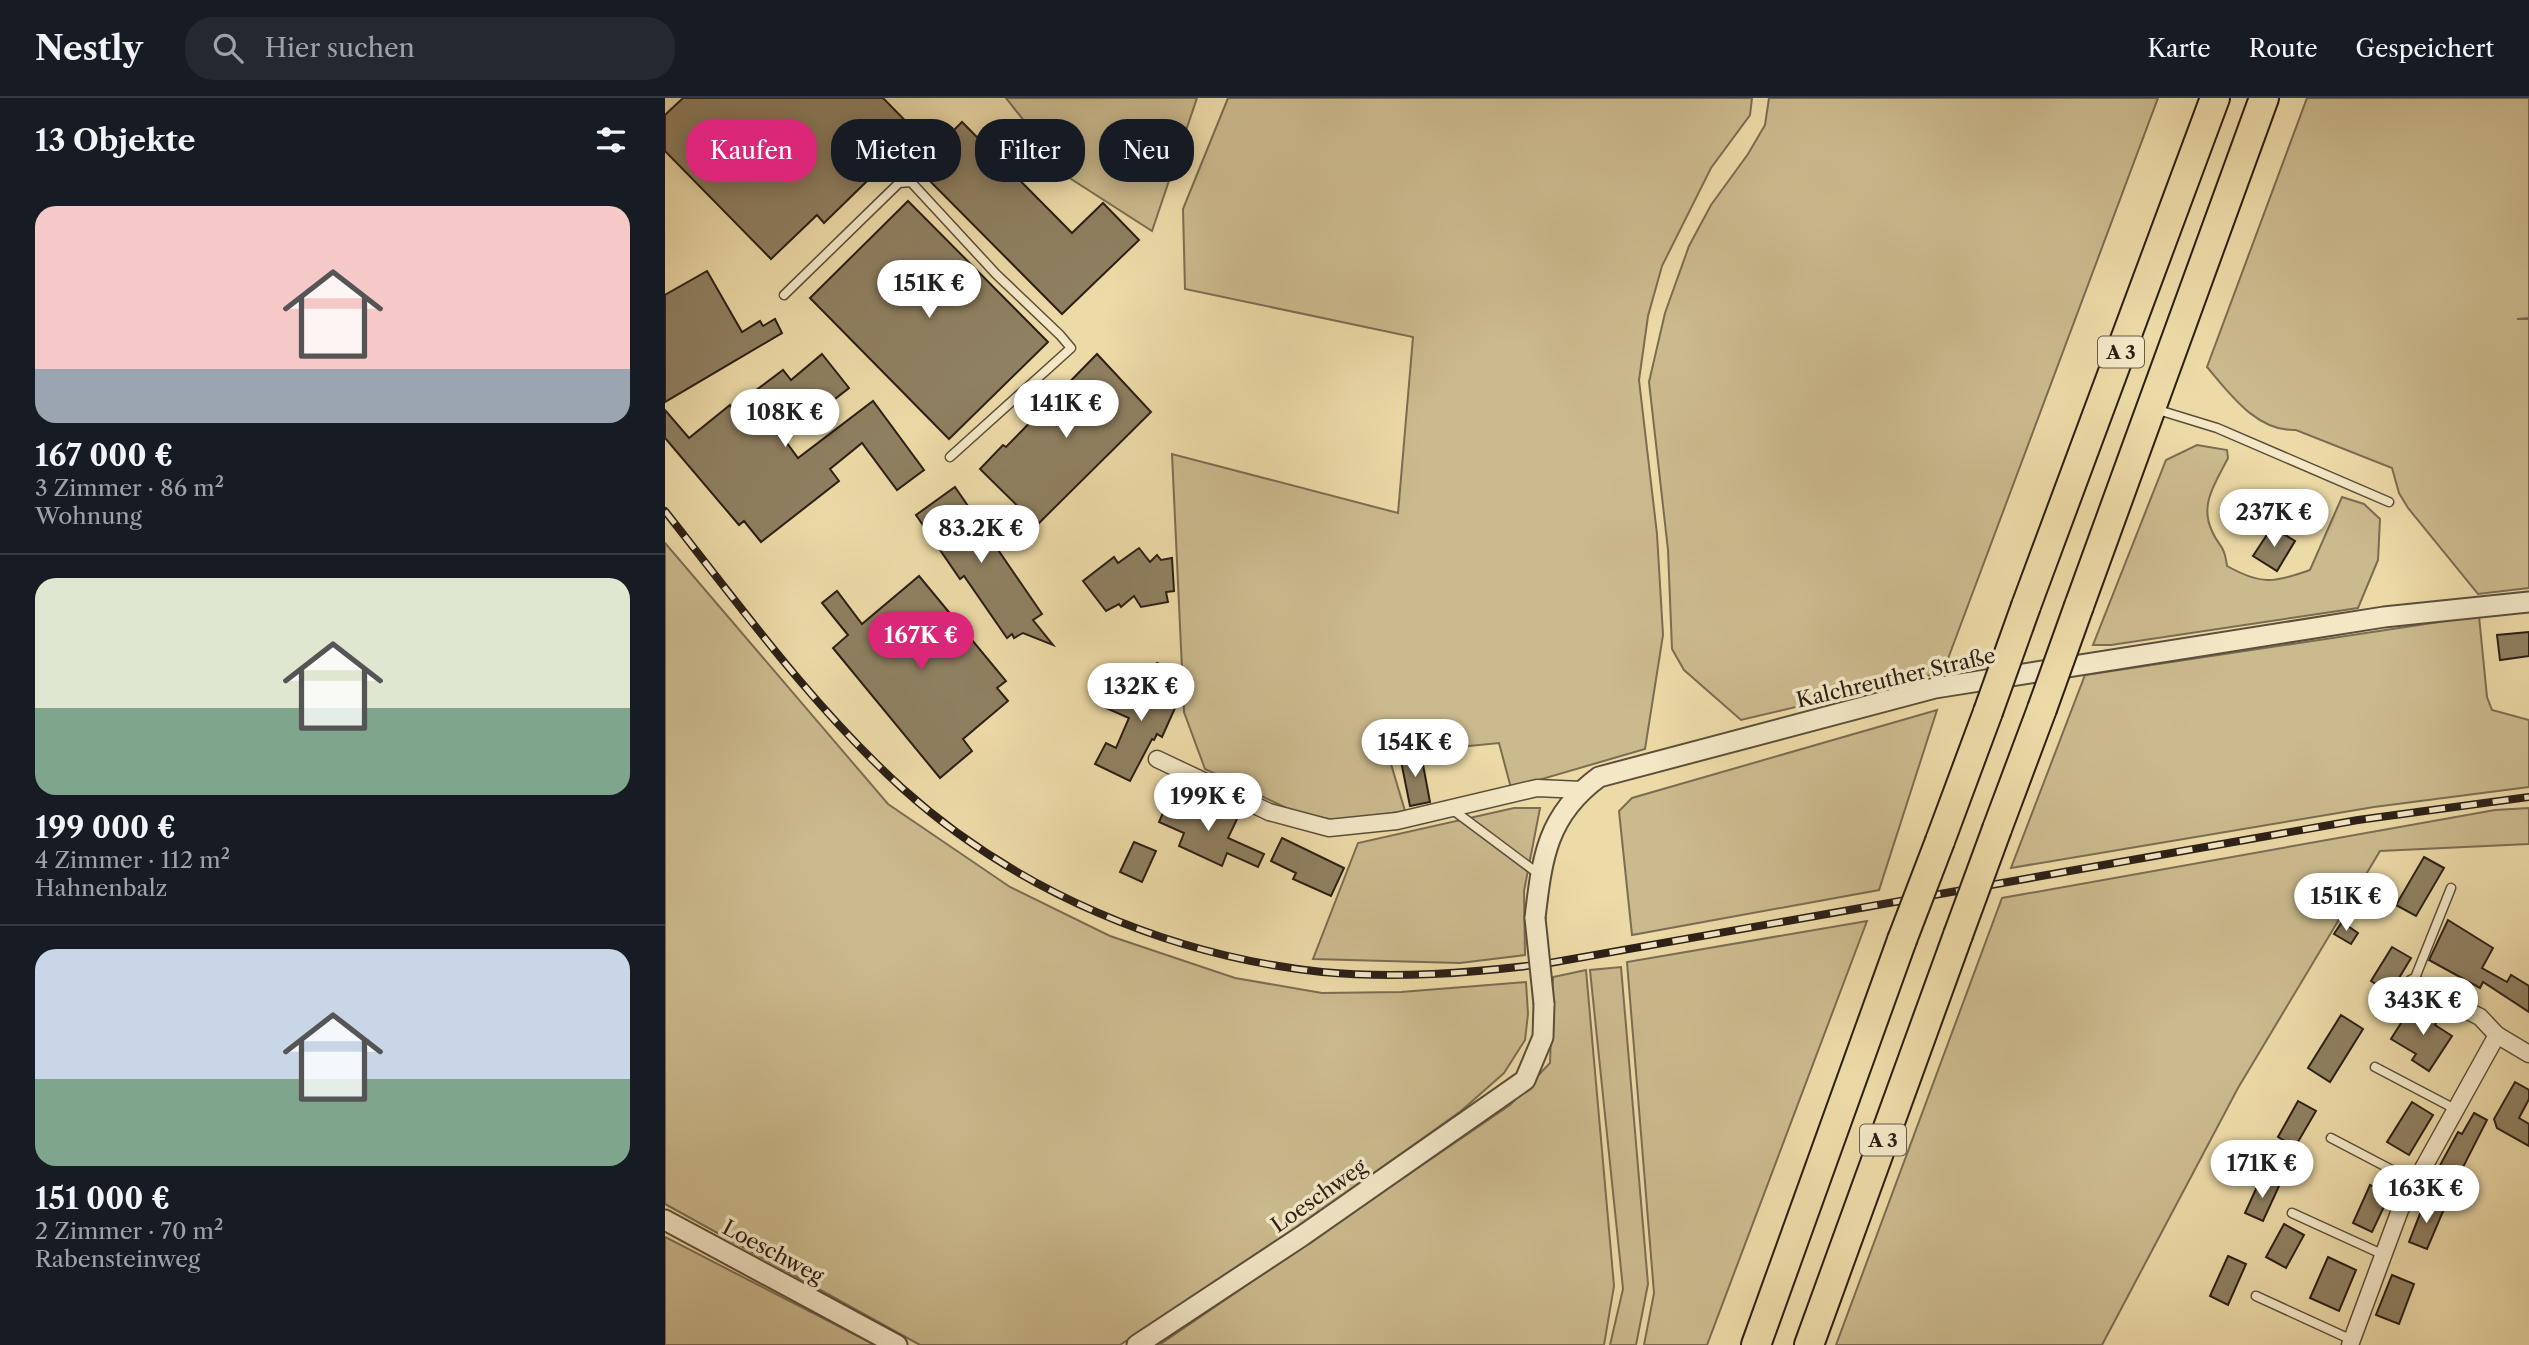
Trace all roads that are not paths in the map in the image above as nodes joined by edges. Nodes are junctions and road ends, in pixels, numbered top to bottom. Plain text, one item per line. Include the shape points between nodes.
1 (2215, 98) edge
2 (2264, 98) edge
3 (784, 295) dead end
4 (2151, 408) junction
5 (950, 457) dead end
6 (2389, 502) dead end
7 (2529, 602) edge
8 (1157, 760) dead end
9 (1582, 790) junction
10 (1453, 810) junction
11 (1540, 876) junction
12 (2451, 888) dead end
13 (2413, 983) joint
14 (2497, 1035) junction
15 (2529, 1054) edge
16 (2375, 1067) dead end
17 (1525, 1080) joint
18 (2455, 1109) junction
19 (2331, 1138) dead end
20 (2415, 1182) junction
21 (2292, 1213) dead end
22 (665, 1220) edge
23 (2384, 1255) junction
24 (2256, 1296) dead end
25 (2351, 1342) edge
26 (897, 1345) edge
27 (1137, 1345) edge
28 (1756, 1345) edge
29 (1809, 1345) edge

1 - 28 highway, A 3, bridge
2 - 4 highway, A 3
3 - 5 lane via 899,183 911,181 1071,348
4 - 6 lane via 2217,428
4 - 29 highway, A 3, bridge
7 - 9 street, Kalchreuther Straße via 2384,617 1935,688 1599,777
8 - 10 street via 1269,812 1329,828
9 - 10 street via 1537,788
9 - 11 street, Kalchreuther Straße via 1559,818 1545,849
10 - 11 lane
11 - 17 street, Kalchreuther Straße, bridge via 1535,918 1543,1037
12 - 13 lane
13 - 14 street via 2480,1017
14 - 15 street
14 - 18 street
16 - 18 lane
17 - 27 street, Loeschweg
18 - 20 street
19 - 20 lane
20 - 23 street
21 - 23 lane
22 - 26 street, Loeschweg
23 - 25 street
24 - 25 lane

